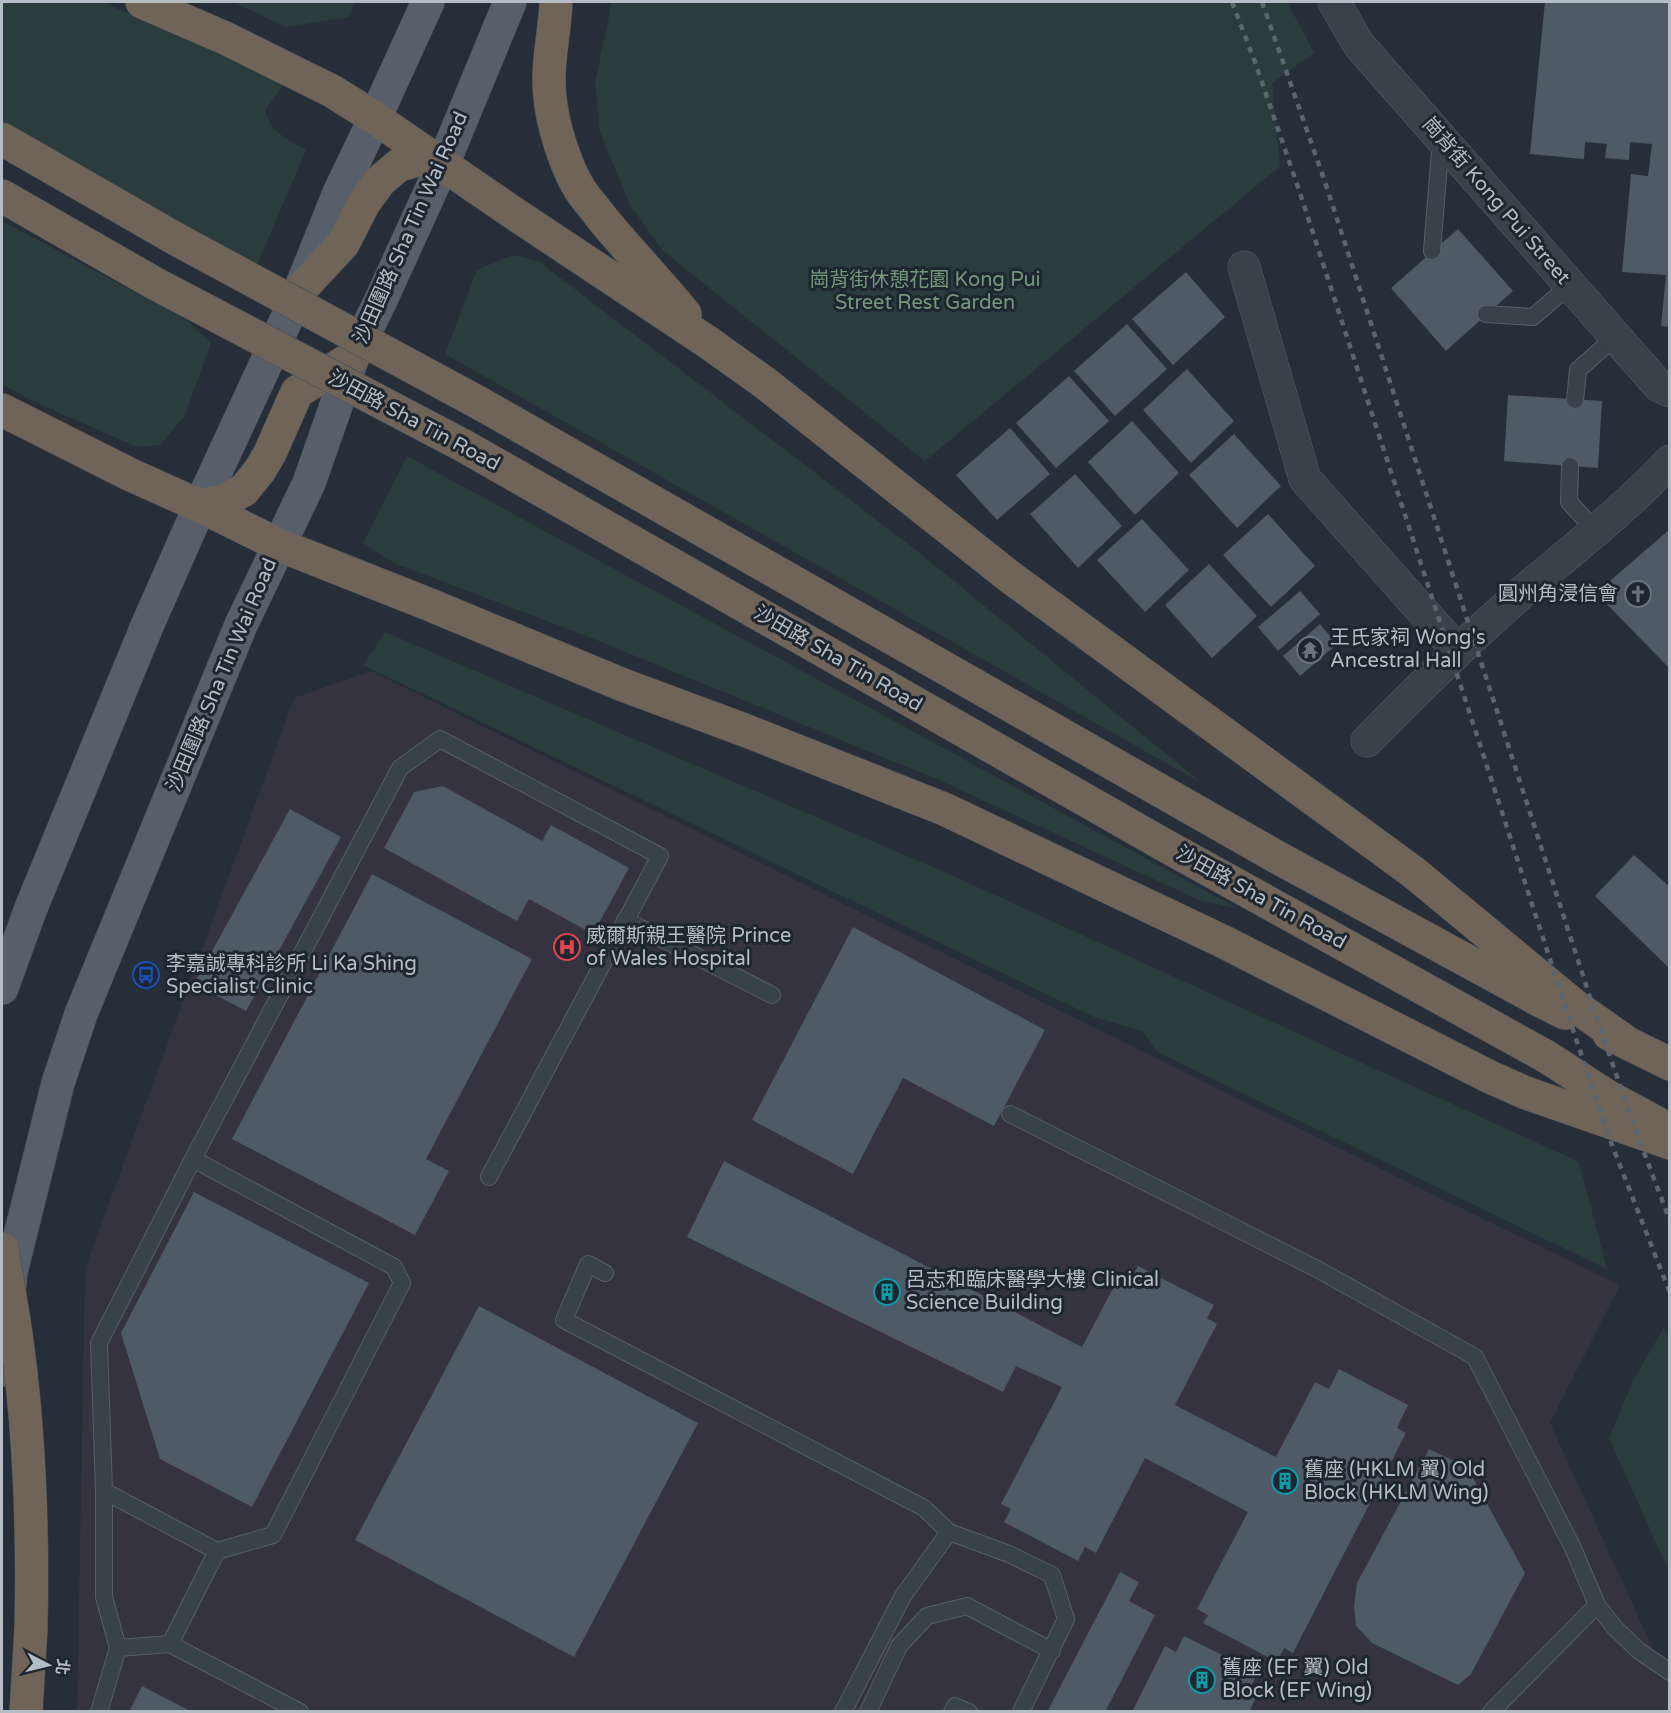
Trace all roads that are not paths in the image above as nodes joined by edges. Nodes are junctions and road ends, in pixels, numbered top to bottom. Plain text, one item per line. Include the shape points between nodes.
1 (142, 2) edge
2 (428, 2) edge
3 (510, 2) edge
4 (556, 2) edge
5 (1334, 2) edge
6 (375, 118) junction
7 (1441, 138) junction
8 (2, 139) edge
9 (443, 164) junction
10 (2, 196) edge
11 (1432, 252) dead end
12 (1244, 267) dead end
13 (1570, 285) junction
14 (300, 290) junction
15 (1486, 314) dead end
16 (1615, 337) junction
17 (709, 343) junction
18 (353, 357) junction
19 (1670, 391) edge
20 (1575, 399) dead end
21 (2, 410) edge
22 (1670, 461) edge
23 (1570, 466) dead end
24 (200, 506) junction
25 (1596, 531) junction
26 (279, 545) junction
27 (1458, 651) junction
28 (1367, 741) dead end
29 (625, 920) junction
30 (2, 988) edge
31 (772, 994) dead end
32 (1629, 1044) junction
33 (1670, 1064) edge
34 (1010, 1114) dead end
35 (1670, 1131) edge
36 (1670, 1143) edge
37 (193, 1159) junction
38 (489, 1177) dead end
39 (606, 1273) dead end
40 (5, 1274) edge
41 (2, 1370) edge
42 (104, 1491) junction
43 (949, 1532) junction
44 (217, 1551) junction
45 (1597, 1605) junction
46 (170, 1644) junction
47 (118, 1648) junction
48 (1052, 1651) junction
49 (1670, 1672) edge
50 (26, 1712) edge
51 (99, 1712) edge
52 (300, 1712) edge
53 (843, 1712) edge
54 (868, 1712) edge
55 (952, 1712) edge
56 (969, 1712) edge
57 (1021, 1712) edge
58 (1491, 1712) edge

1 - 6 highway via 332,91
2 - 6 main road
3 - 9 main road, 沙田圍路 Sha Tin Wai Road
4 - 17 highway via 550,98 568,166 579,189
5 - 7 street, 崗背街 Kong Pui Street via 1359,45
6 - 9 highway
6 - 14 main road via 335,202
7 - 11 lane
7 - 13 street, 崗背街 Kong Pui Street
8 - 32 highway, bridge via 176,239 481,404 1275,856 1537,999
9 - 14 highway via 421,159 399,165 380,181 343,244
9 - 17 highway
9 - 18 main road, 沙田圍路 Sha Tin Wai Road
10 - 35 highway, 沙田路 Sha Tin Road, bridge via 154,283 464,446 1166,846 1546,1057
12 - 27 street via 1305,479
13 - 15 lane via 1533,317
13 - 16 street, 崗背街 Kong Pui Street
14 - 24 main road
16 - 19 street, 崗背街 Kong Pui Street via 1659,386
16 - 20 lane via 1578,370
17 - 32 highway via 1010,577 1413,872 1575,1006
18 - 24 highway via 297,392 270,453 244,490 226,500
18 - 26 main road, 沙田圍路 Sha Tin Wai Road via 309,483
21 - 24 highway
22 - 25 street
23 - 25 lane via 1569,502
24 - 26 highway
24 - 30 main road via 142,637
25 - 27 street
26 - 36 highway via 623,685 944,809 1222,941 1490,1077
26 - 40 main road, 沙田圍路 Sha Tin Wai Road via 241,625 81,1014
27 - 28 street
29 - 31 lane
29 - 37 lane via 660,856 440,740 400,768
29 - 38 lane
32 - 33 highway
34 - 45 lane via 1317,1269 1475,1357 1573,1548
37 - 42 lane via 99,1343
37 - 44 lane via 394,1267 402,1283 273,1535
39 - 43 lane via 588,1264 564,1320 924,1508
40 - 41 main road, 沙田圍路 Sha Tin Wai Road
40 - 50 highway, bridge via 18,1349 28,1464 32,1556
42 - 44 lane
42 - 47 lane via 104,1597
43 - 48 lane via 1052,1575 1066,1619
43 - 53 lane via 903,1596
44 - 46 lane
45 - 49 lane via 1623,1636
45 - 58 lane
46 - 47 lane
46 - 52 lane
47 - 51 lane
48 - 54 lane via 967,1606 927,1616 899,1646
48 - 57 lane
55 - 56 lane via 955,1706

